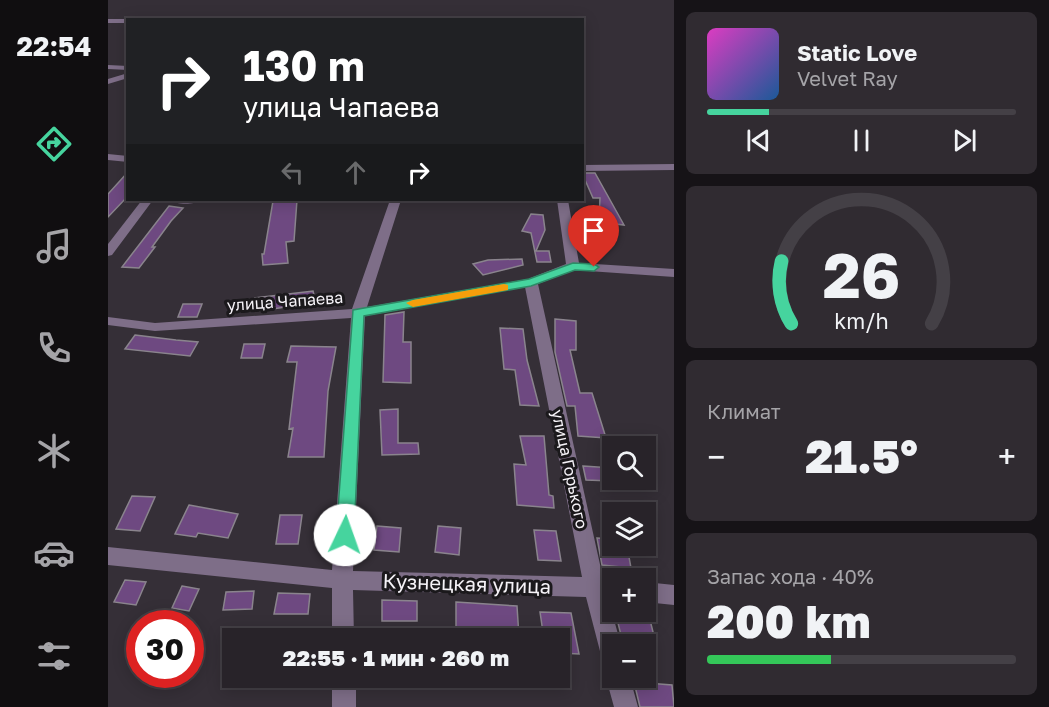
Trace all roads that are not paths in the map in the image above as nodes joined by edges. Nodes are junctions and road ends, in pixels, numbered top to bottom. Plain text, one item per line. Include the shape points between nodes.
1 (108, 21) edge
2 (126, 21) edge
3 (108, 67) edge
4 (126, 68) edge
5 (126, 76) edge
6 (108, 82) edge
7 (108, 157) edge
8 (126, 159) edge
9 (674, 167) edge
10 (584, 168) edge
11 (146, 201) edge
12 (395, 201) edge
13 (562, 201) edge
14 (113, 238) edge
15 (108, 252) edge
16 (573, 266) junction
17 (674, 273) edge
18 (531, 282) junction
19 (358, 313) junction
20 (108, 321) edge
21 (108, 556) edge
22 (342, 580) junction
23 (602, 583) edge
24 (602, 587) edge
25 (656, 593) edge
26 (674, 595) edge
27 (343, 628) edge
28 (344, 688) edge
29 (621, 688) edge
30 (344, 707) edge
31 (626, 707) edge

1 - 2 street
3 - 4 street
5 - 6 street
7 - 8 street
9 - 10 street
11 - 14 street
12 - 19 street
13 - 16 street
14 - 15 street
16 - 17 street, улица Чапаева
16 - 18 street, улица Чапаева
18 - 19 street, улица Чапаева
18 - 23 street, улица Горького
19 - 20 street, улица Чапаева via 155,327
19 - 22 street
21 - 22 street, Кузнецкая улица
22 - 24 street, Кузнецкая улица
22 - 27 street
25 - 26 street
28 - 30 street
29 - 31 street

